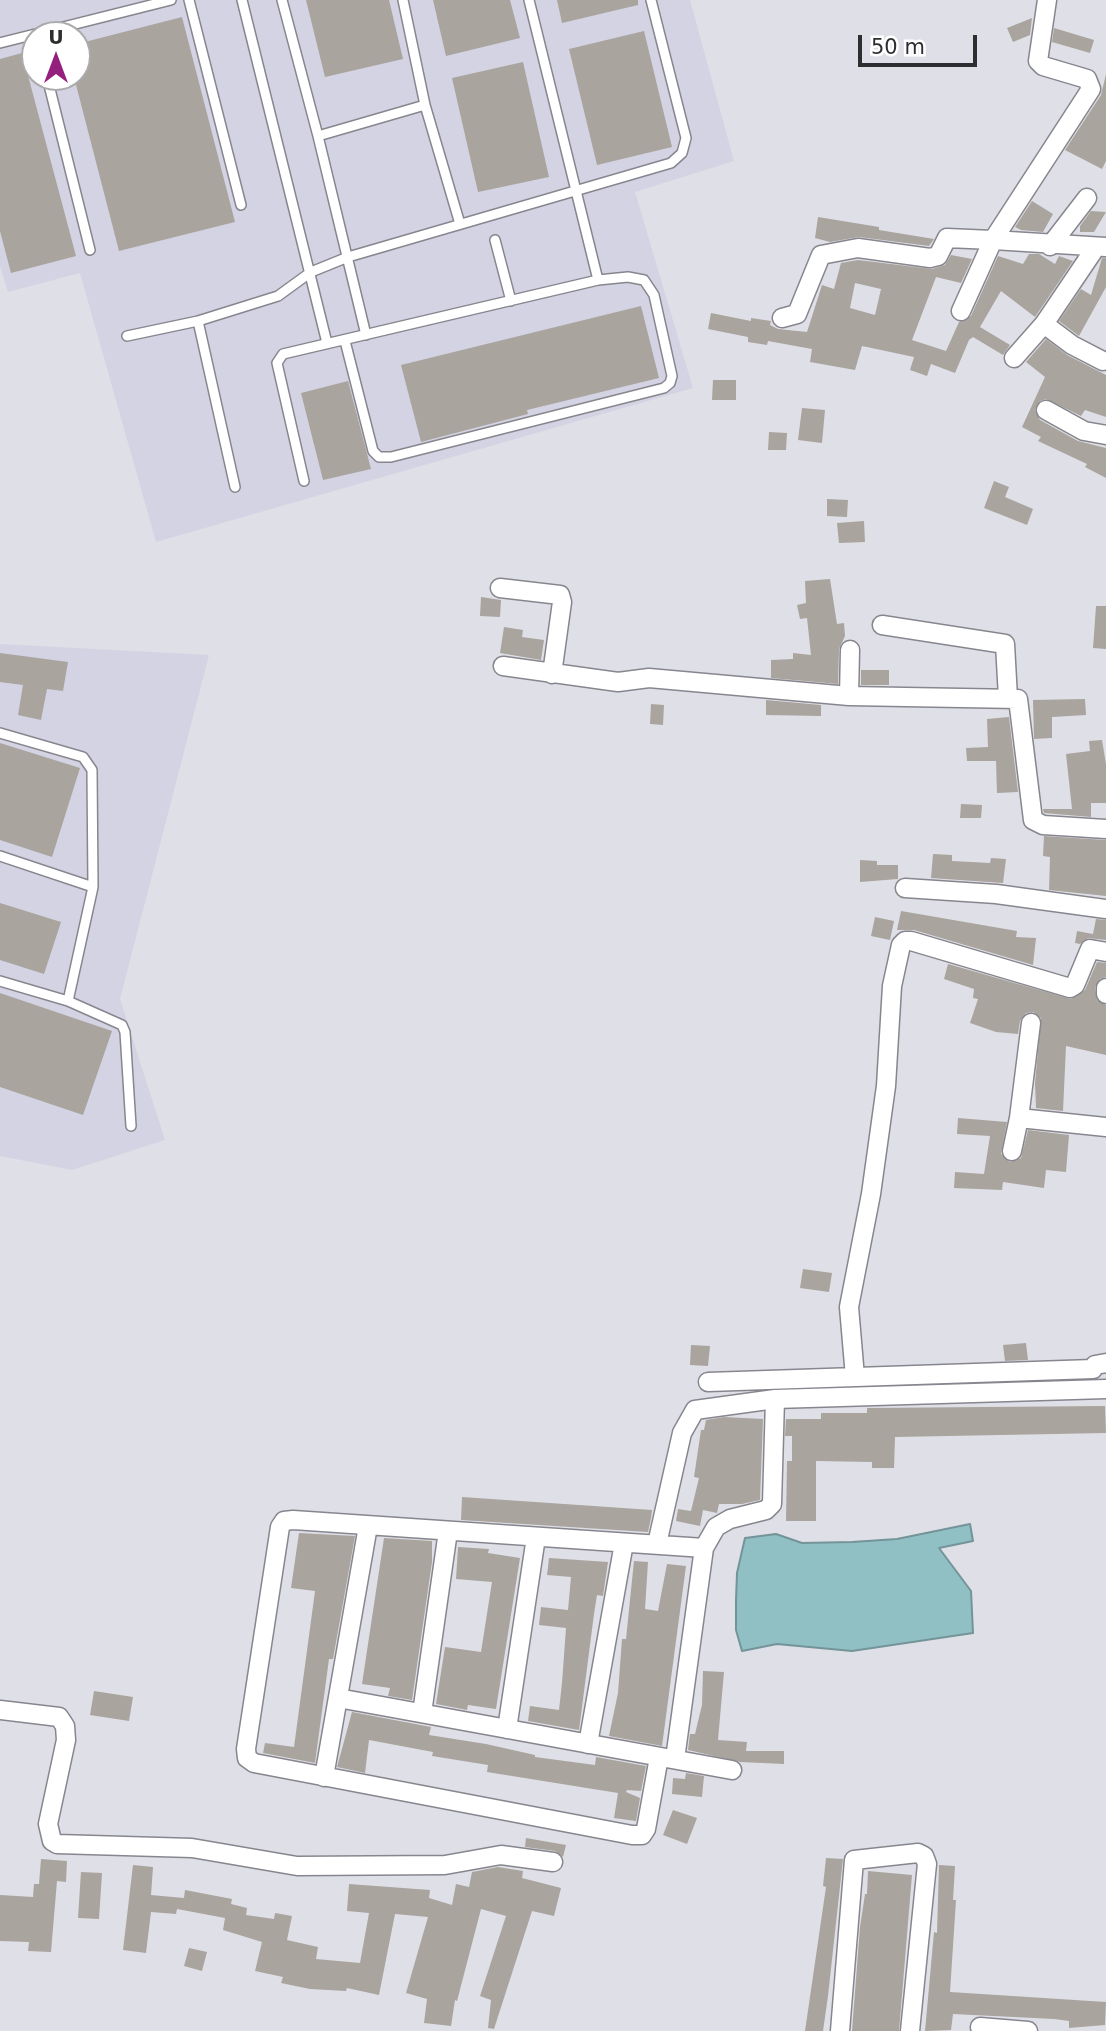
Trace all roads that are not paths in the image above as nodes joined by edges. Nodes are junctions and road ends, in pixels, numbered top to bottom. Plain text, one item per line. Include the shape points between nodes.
1 (171, 0) edge
2 (189, 0) edge
3 (242, 0) edge
4 (282, 0) edge
5 (404, 0) edge
6 (529, 0) edge
7 (651, 0) edge
8 (1047, 0) edge
9 (90, 21) edge
10 (21, 38) edge
11 (0, 43) edge
12 (50, 91) edge
13 (425, 105) junction
14 (318, 136) junction
15 (577, 189) junction
16 (1087, 198) dead end
17 (241, 205) dead end
18 (460, 224) junction
19 (495, 240) dead end
20 (993, 240) junction
21 (1050, 246) junction
22 (1101, 247) edge
23 (90, 250) dead end
24 (348, 257) junction
25 (310, 272) junction
26 (598, 280) junction
27 (511, 301) junction
28 (961, 311) dead end
29 (782, 318) dead end
30 (198, 321) junction
31 (1044, 324) junction
32 (366, 335) junction
33 (127, 336) dead end
34 (345, 341) junction
35 (327, 343) junction
36 (1014, 358) dead end
37 (1103, 361) dead end
38 (1046, 410) dead end
39 (1106, 435) edge
40 (304, 481) dead end
41 (235, 487) dead end
42 (500, 587) dead end
43 (882, 625) dead end
44 (850, 650) dead end
45 (503, 666) dead end
46 (552, 674) junction
47 (849, 696) junction
48 (1008, 698) junction
49 (0, 733) edge
50 (1106, 829) edge
51 (0, 856) edge
52 (93, 887) junction
53 (905, 888) dead end
54 (1106, 909) edge
55 (1106, 953) edge
56 (0, 981) edge
57 (1106, 988) edge
58 (1106, 994) edge
59 (68, 1001) junction
60 (1031, 1023) dead end
61 (1019, 1118) junction
62 (131, 1126) dead end
63 (1106, 1127) edge
64 (1012, 1151) dead end
65 (1099, 1366) edge
66 (855, 1377) junction
67 (708, 1381) dead end
68 (1098, 1388) edge
69 (775, 1399) junction
70 (368, 1526) junction
71 (448, 1531) junction
72 (536, 1537) junction
73 (624, 1543) junction
74 (657, 1545) junction
75 (704, 1548) junction
76 (338, 1698) junction
77 (0, 1710) edge
78 (422, 1713) junction
79 (507, 1728) junction
80 (588, 1744) junction
81 (667, 1758) junction
82 (732, 1770) dead end
83 (324, 1777) junction
84 (553, 1862) dead end
85 (980, 2027) dead end
86 (840, 2031) edge
87 (910, 2031) edge
88 (1028, 2031) edge

1 - 9 lane
2 - 17 lane
3 - 25 lane
4 - 14 lane
5 - 13 lane
6 - 15 lane
7 - 15 lane via 685,148 671,163
8 - 20 street via 1038,61 1087,79 1091,89
10 - 11 lane
12 - 23 lane
13 - 14 lane
13 - 18 lane
14 - 24 lane
15 - 18 lane
15 - 26 lane
16 - 21 street
18 - 24 lane
19 - 27 lane
20 - 21 street
20 - 28 street
20 - 29 street via 947,238 938,256 930,258 858,248 830,251 816,262 797,314
21 - 22 street
22 - 31 street
24 - 25 lane
24 - 32 lane
25 - 30 lane via 278,296
25 - 35 lane
26 - 27 lane
26 - 34 lane via 644,280 654,295 672,376 664,388 379,457 373,451
27 - 32 lane
30 - 33 lane
30 - 41 lane
31 - 36 street
31 - 37 street
32 - 34 lane
34 - 35 lane
35 - 40 lane via 284,354 277,363
38 - 39 street via 1084,431
42 - 46 street via 559,595 562,602
43 - 48 street via 1005,644
44 - 47 street
45 - 46 street
46 - 47 street
47 - 48 street
48 - 50 street via 1018,699 1033,820 1043,825
49 - 52 lane via 83,757 92,769
51 - 52 lane
52 - 59 lane
53 - 54 street
55 - 66 street via 1090,949 1070,988 911,942 901,945 892,986 886,1086 873,1181 849,1307
56 - 59 lane
57 - 58 street
59 - 62 lane via 122,1025
60 - 61 street
61 - 63 street
61 - 64 street
65 - 66 street
65 - 68 street
66 - 67 street
68 - 69 street
69 - 74 street via 695,1410 689,1416
69 - 75 street via 772,1504 716,1527
70 - 71 street
70 - 76 street
70 - 83 street via 293,1520 280,1527 247,1758
71 - 72 street
71 - 78 street
72 - 73 street
72 - 79 street
73 - 74 street
73 - 80 street
74 - 75 street
75 - 81 street
76 - 78 street
76 - 83 street
77 - 84 street via 59,1717 65,1726 48,1824 57,1844 192,1848 297,1867 445,1865 501,1855
78 - 79 street
79 - 80 street
80 - 81 street
81 - 82 street
81 - 83 street via 642,1835
85 - 88 street
86 - 87 street via 854,1860 918,1853 927,1864

